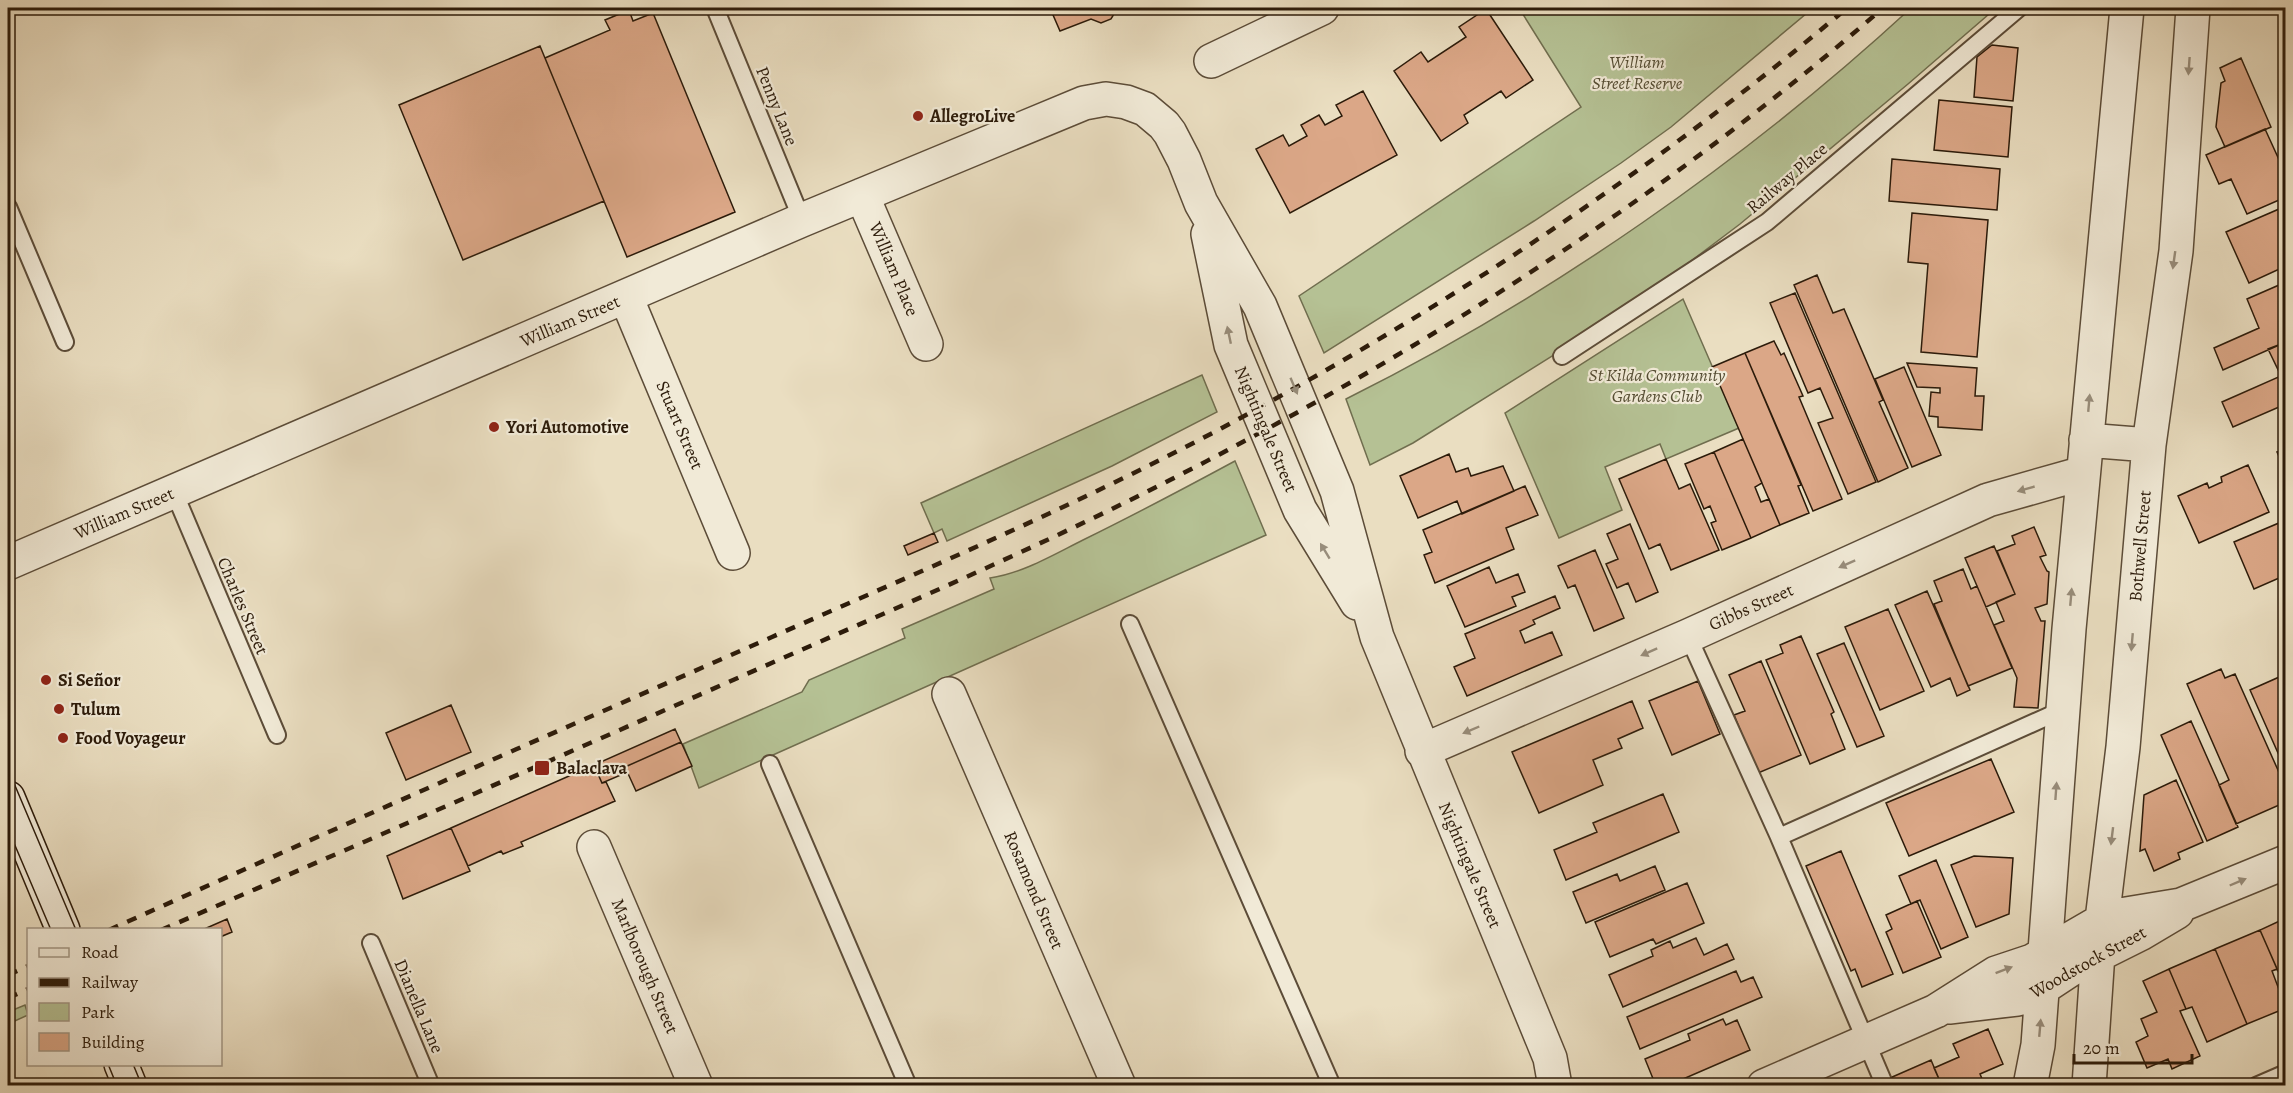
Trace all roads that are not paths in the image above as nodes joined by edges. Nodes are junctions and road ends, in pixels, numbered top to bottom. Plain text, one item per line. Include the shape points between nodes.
1 (715, 8) edge
2 (1322, 8) edge
3 (2019, 8) edge
4 (2127, 8) edge
5 (2193, 8) edge
6 (1211, 61) dead end
7 (1136, 106) joint
8 (862, 195) junction
9 (8, 207) edge
10 (802, 220) junction
11 (626, 297) junction
12 (65, 342) dead end
13 (926, 344) dead end
14 (1562, 356) dead end
15 (2086, 440) junction
16 (2149, 445) junction
17 (2083, 473) junction
18 (174, 492) junction
19 (733, 553) dead end
20 (8, 563) edge
21 (1130, 624) dead end
22 (1688, 636) junction
23 (949, 694) dead end
24 (2062, 710) junction
25 (277, 735) dead end
26 (1422, 751) junction
27 (770, 764) dead end
28 (8, 798) edge
29 (1779, 837) junction
30 (594, 847) dead end
31 (2286, 862) edge
32 (2197, 900) junction
33 (2102, 920) junction
34 (62, 928) edge
35 (370, 943) dead end
36 (2046, 953) junction
37 (2098, 953) junction
38 (2043, 989) junction
39 (1936, 1011) junction
40 (1866, 1042) junction
41 (121, 1066) edge
42 (1553, 1072) edge
43 (2286, 1073) edge
44 (130, 1086) edge
45 (431, 1086) edge
46 (696, 1086) edge
47 (908, 1086) edge
48 (1119, 1086) edge
49 (1332, 1086) edge
50 (1572, 1086) edge
51 (1764, 1086) edge
52 (1885, 1086) edge
53 (2030, 1086) edge
54 (2089, 1086) edge
55 (2256, 1086) edge

1 - 10 lane, Penny Lane
2 - 6 street
3 - 14 lane, Railway Place via 1767,222
15 -> 4 street
5 -> 16 street, Bothwell Street via 2176,251
7 - 8 street, William Street via 1106,99 1084,103
7 - 26 street, Nightingale Street via 1156,117 1170,133 1201,203 1260,306 1337,490 1377,637
8 - 10 street, William Street
8 - 13 street, William Place
9 - 12 lane
10 - 11 street, William Street
11 - 18 street, William Street
11 - 19 street, Stuart Street
15 - 16 street
15 - 17 street
16 -> 33 street, Bothwell Street via 2123,747
17 -> 22 street, Gibbs Street via 1988,500
24 -> 17 street
18 - 20 street, William Street
18 - 25 lane, Charles Street
21 - 49 lane
22 -> 26 street, Gibbs Street
22 - 29 lane
23 - 48 street, Rosamond Street
24 - 29 lane
36 -> 24 street
26 - 42 street, Nightingale Street
27 - 47 lane
28 - 34 street
29 - 40 lane
30 - 46 street, Marlborough Street
32 -> 31 street, Woodstock Street
32 - 33 street, Woodstock Street
32 - 37 street, Woodstock Street via 2140,934
33 - 36 street, Woodstock Street
33 - 37 street, Bothwell Street
35 - 45 lane, Dianella Lane
36 - 38 street
39 -> 36 street, Woodstock Street via 1996,973
37 - 38 street, Woodstock Street
37 - 54 street, Bothwell Street
38 - 39 street, Woodstock Street via 2017,999
53 -> 38 street
39 - 40 street, Woodstock Street
40 - 51 street, Woodstock Street
40 - 52 lane
41 - 44 street
42 - 50 street, Nightingale Street
43 - 55 lane

